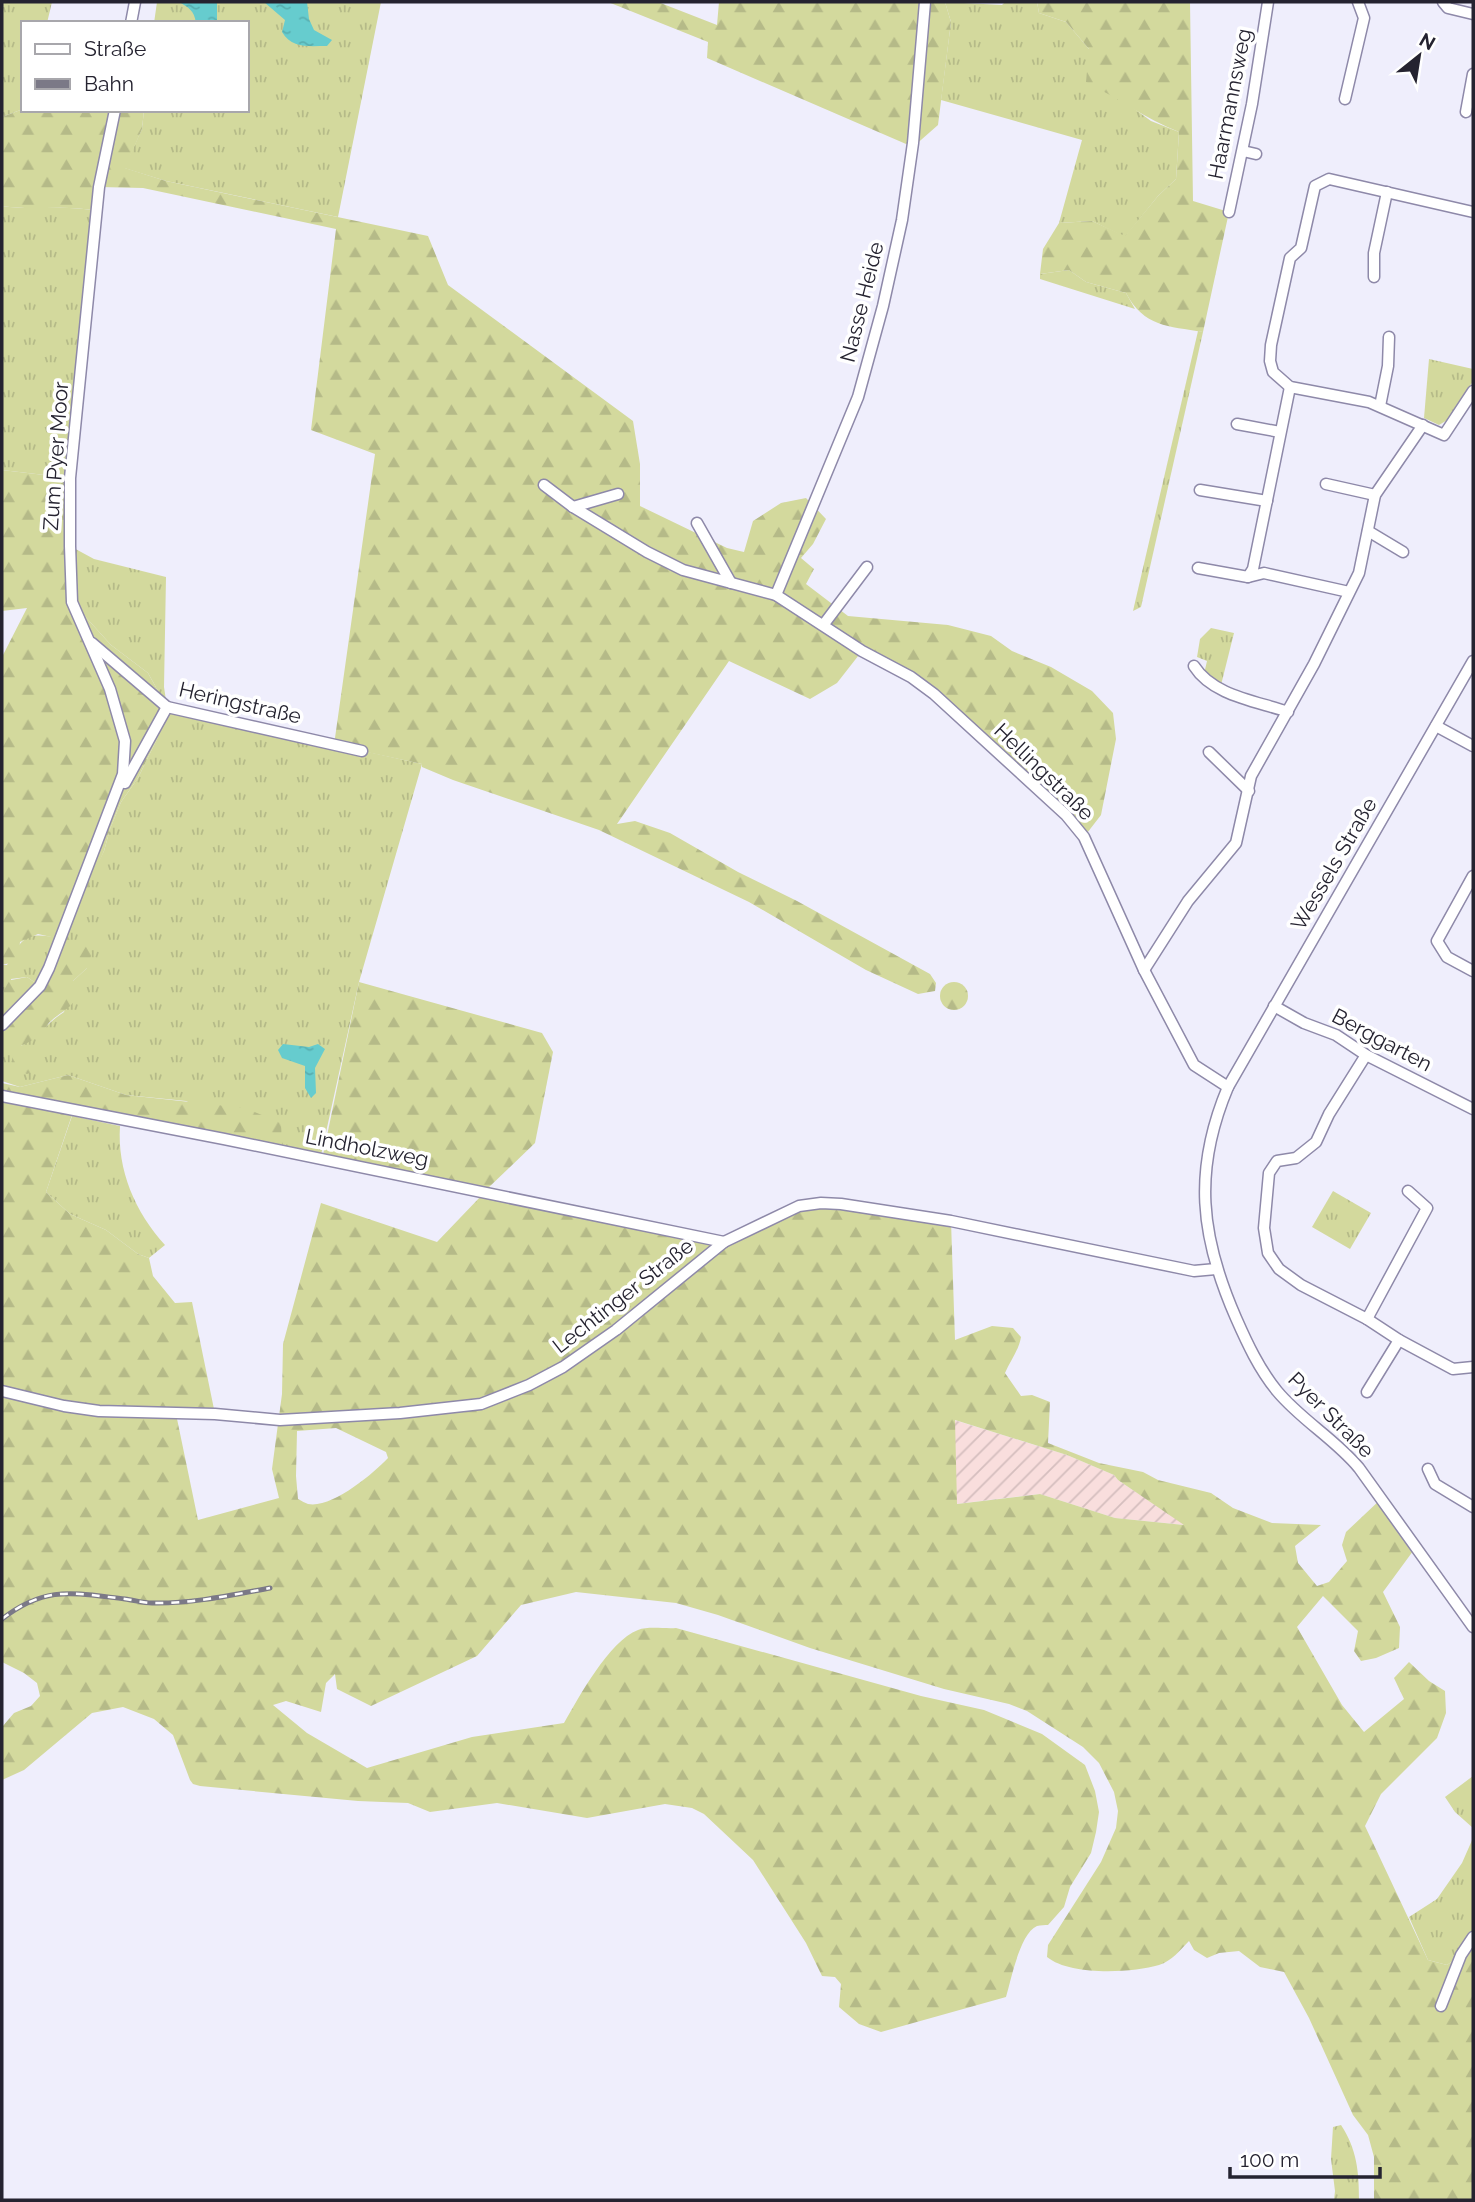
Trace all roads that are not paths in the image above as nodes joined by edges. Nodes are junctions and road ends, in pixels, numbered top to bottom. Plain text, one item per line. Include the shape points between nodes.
1 (135, 2) edge
2 (925, 2) edge
3 (1268, 2) edge
4 (1358, 2) edge
5 (1443, 2) edge
6 (1473, 14) edge
7 (131, 21) edge
8 (1473, 74) edge
9 (1345, 99) dead end
10 (114, 112) edge
11 (1466, 113) dead end
12 (1243, 151) junction
13 (1256, 154) dead end
14 (1388, 192) junction
15 (1229, 212) dead end
16 (1473, 212) edge
17 (1374, 277) dead end
18 (1389, 337) dead end
19 (1290, 387) junction
20 (1473, 391) edge
21 (1380, 406) junction
22 (1237, 424) dead end
23 (1425, 427) junction
24 (1280, 432) junction
25 (1326, 484) dead end
26 (544, 485) dead end
27 (1200, 490) dead end
28 (618, 494) dead end
29 (1375, 495) junction
30 (1267, 501) junction
31 (573, 507) junction
32 (697, 523) dead end
33 (1368, 531) junction
34 (1403, 552) dead end
35 (867, 567) dead end
36 (1198, 568) dead end
37 (1248, 578) junction
38 (731, 583) junction
39 (1349, 592) junction
40 (776, 595) junction
41 (824, 624) junction
42 (89, 641) junction
43 (1473, 661) edge
44 (1194, 666) dead end
45 (167, 707) junction
46 (1288, 712) junction
47 (1436, 726) junction
48 (1473, 746) edge
49 (362, 751) dead end
50 (1209, 752) dead end
51 (1249, 791) junction
52 (116, 795) junction
53 (1473, 876) edge
54 (1144, 970) junction
55 (1473, 971) edge
56 (1274, 1006) junction
57 (2, 1025) edge
58 (1366, 1055) junction
59 (1228, 1087) junction
60 (2, 1096) edge
61 (1473, 1109) edge
62 (1408, 1191) dead end
63 (724, 1242) junction
64 (1216, 1269) junction
65 (1367, 1318) junction
66 (1399, 1340) junction
67 (1473, 1367) edge
68 (2, 1391) edge
69 (1367, 1392) dead end
70 (1428, 1469) dead end
71 (1473, 1507) edge
72 (1473, 1628) edge
73 (1473, 1937) edge
74 (1441, 2006) dead end

1 - 7 street
2 - 40 street, Nasse Heide via 913,147 883,306 858,397
3 - 12 street, Haarmannsweg
4 - 9 street via 1364,18
5 - 6 street via 1448,8
8 - 11 street
10 - 42 street, Zum Pyer Moor via 99,187 70,478 72,602
12 - 13 street
12 - 15 street, Haarmannsweg
14 - 16 street
14 - 17 street via 1374,253
14 - 19 street via 1329,178 1315,186 1301,248 1290,258 1270,345 1273,372
18 - 21 street
19 - 21 street
19 - 24 street
20 - 23 street via 1444,435
21 - 23 street
22 - 24 street
23 - 29 street
24 - 30 street
25 - 29 street
26 - 31 street, Hellingstraße
27 - 30 street
28 - 31 street
29 - 33 street
30 - 37 street
31 - 38 street, Hellingstraße via 683,570
32 - 38 street
33 - 34 street
33 - 39 street via 1359,573
35 - 41 street
36 - 37 street
37 - 39 street via 1264,573
38 - 40 street, Hellingstraße
39 - 46 street
40 - 41 street, Hellingstraße
41 - 54 street, Hellingstraße via 934,694 1066,815 1084,837
42 - 45 street, Heringstraße
42 - 52 street, Zum Pyer Moor via 110,688 125,741 124,774
43 - 47 street, Wessels Straße
44 - 46 street via 1201,678 1220,690
45 - 49 street, Heringstraße
45 - 52 street, Zum Pyer Moor
46 - 51 street via 1251,776
47 - 48 street
47 - 56 street, Wessels Straße
50 - 51 street
51 - 54 street via 1236,843 1188,901
52 - 57 street, Zum Pyer Moor via 40,986
53 - 55 street via 1437,941 1447,957
54 - 59 street, Hellingstraße via 1194,1065
56 - 58 street, Berggarten via 1336,1035
56 - 59 street, Wessels Straße
58 - 61 street, Berggarten
58 - 65 street via 1316,1142 1296,1158 1277,1161 1269,1173 1264,1228 1268,1254 1279,1269
59 - 64 street, Pyer Straße via 1209,1143 1203,1193
60 - 63 street, Lindholzweg
62 - 65 street via 1427,1208
63 - 64 street, Lechtinger Straße via 799,1206 841,1203 1194,1271
63 - 68 street, Lechtinger Straße via 564,1367 481,1404 280,1420 99,1411
64 - 72 street, Pyer Straße via 1264,1374 1359,1468
65 - 66 street
66 - 67 street via 1453,1369
66 - 69 street
70 - 71 street via 1435,1483
73 - 74 street

